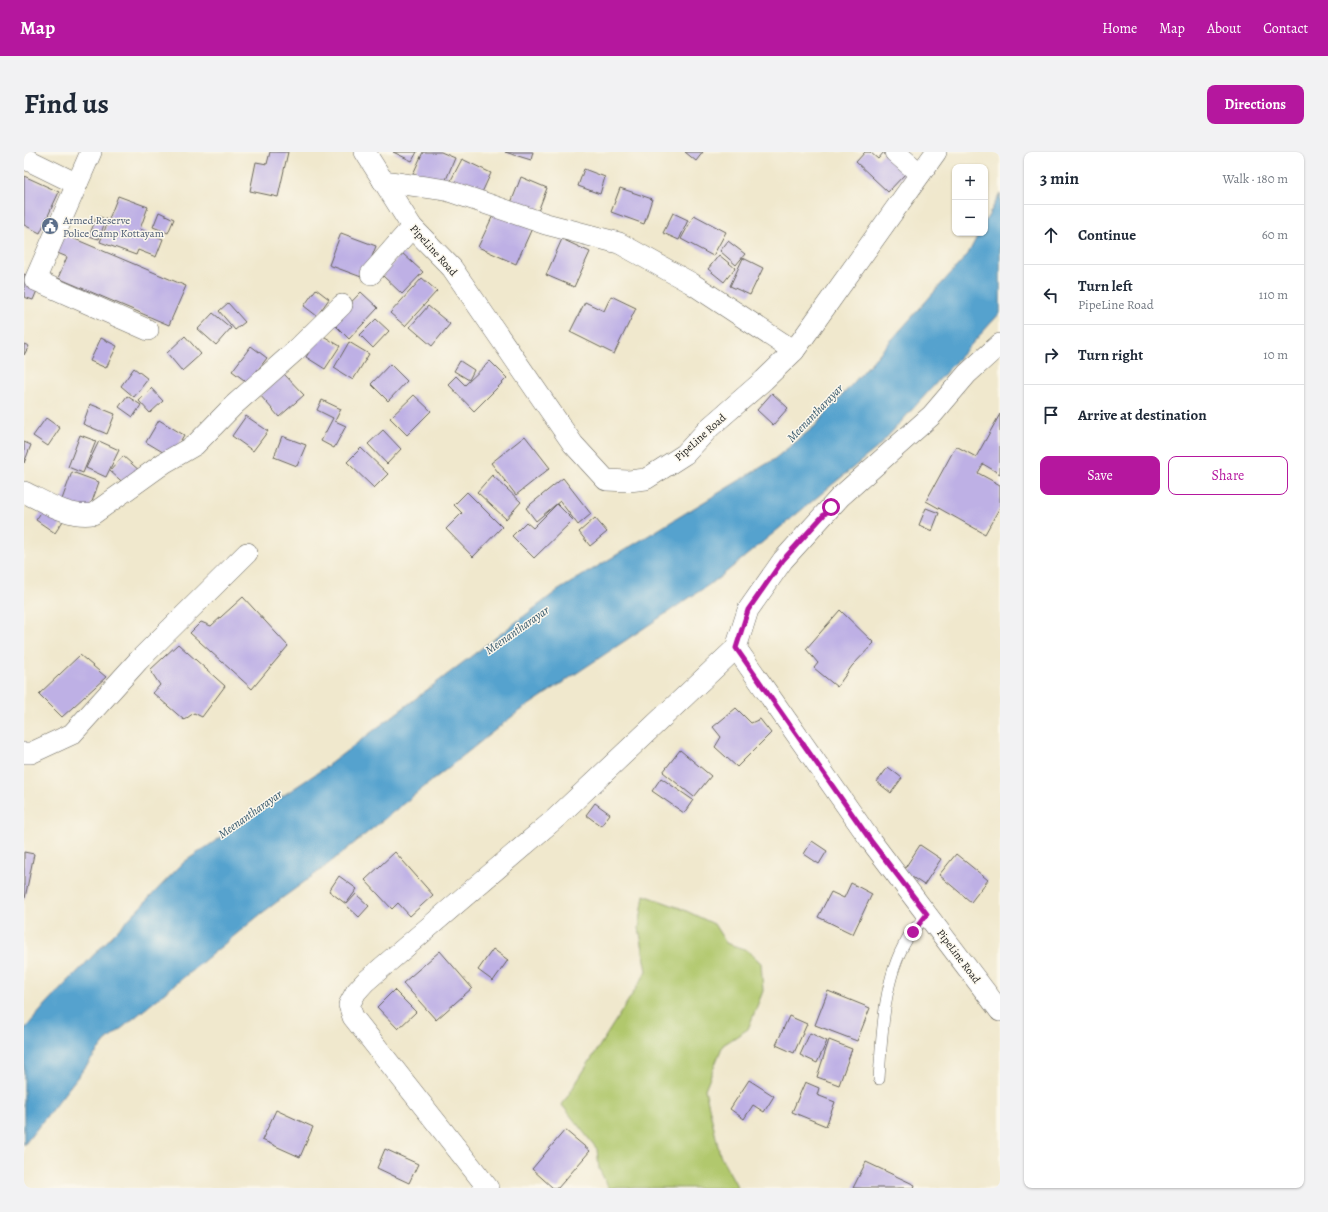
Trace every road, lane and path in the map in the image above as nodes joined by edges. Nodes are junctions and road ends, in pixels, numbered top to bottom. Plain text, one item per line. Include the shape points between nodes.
1 (91, 152) edge
2 (365, 152) edge
3 (895, 152) edge
4 (936, 152) edge
5 (24, 158) edge
6 (920, 174) junction
7 (384, 182) junction
8 (77, 184) junction
9 (412, 227) junction
10 (371, 274) dead end
11 (30, 278) edge
12 (342, 304) dead end
13 (148, 330) dead end
14 (1000, 344) edge
15 (794, 351) junction
16 (24, 492) edge
17 (247, 553) dead end
18 (736, 648) junction
19 (24, 753) edge
20 (927, 914) junction
21 (1000, 1011) edge
22 (879, 1079) dead end
23 (488, 1188) edge

1 - 8 street
2 - 7 street, PipeLine Road
3 - 6 street
4 - 6 street, PipeLine Road
5 - 8 street
6 - 15 street, PipeLine Road
7 - 9 street, PipeLine Road
7 - 15 street via 446,190 546,224 619,243 691,283
8 - 11 street
9 - 10 street
9 - 15 street, PipeLine Road via 452,268 573,444 606,480 646,479 685,454 710,427
11 - 13 street
12 - 16 street via 295,351 234,405 195,446 164,463 93,514 84,516 68,512
14 - 18 street via 967,374 932,415 840,497 783,560 748,610
17 - 19 street via 138,661 72,734 31,753
18 - 20 street, PipeLine Road via 871,841
18 - 23 street via 556,818 365,982 348,1005 353,1017
20 - 21 street, PipeLine Road
20 - 22 lane via 906,940 891,974 884,1016

